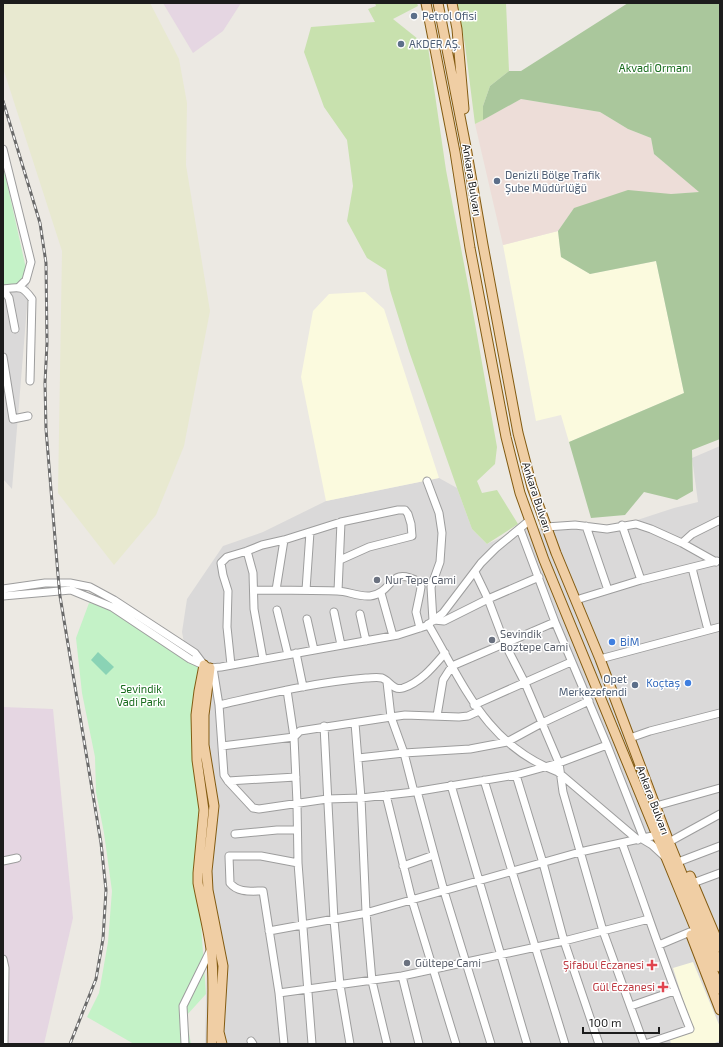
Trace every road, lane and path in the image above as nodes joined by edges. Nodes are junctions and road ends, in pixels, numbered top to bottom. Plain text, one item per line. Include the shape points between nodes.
1 (426, 3) edge
2 (438, 3) edge
3 (452, 3) edge
4 (466, 147) junction
5 (3, 149) edge
6 (19, 287) junction
7 (3, 290) edge
8 (15, 329) dead end
9 (3, 357) edge
10 (30, 382) dead end
11 (28, 416) dead end
12 (427, 481) dead end
13 (530, 520) junction
14 (720, 520) edge
15 (342, 522) junction
16 (622, 525) junction
17 (586, 526) junction
18 (546, 527) junction
19 (520, 529) junction
20 (310, 532) junction
21 (284, 540) junction
22 (682, 543) junction
23 (247, 551) junction
24 (340, 560) junction
25 (718, 561) edge
26 (692, 568) junction
27 (475, 572) junction
28 (539, 577) junction
29 (641, 580) junction
30 (3, 589) edge
31 (254, 590) junction
32 (276, 590) junction
33 (306, 590) junction
34 (608, 590) junction
35 (338, 591) junction
36 (381, 593) junction
37 (3, 596) edge
38 (488, 599) junction
39 (576, 600) junction
40 (277, 610) dead end
41 (334, 612) dead end
42 (360, 614) dead end
43 (307, 619) dead end
44 (432, 622) junction
45 (555, 622) junction
46 (720, 626) edge
47 (420, 628) junction
48 (708, 630) junction
49 (393, 636) junction
50 (366, 641) junction
51 (505, 644) junction
52 (341, 645) junction
53 (314, 650) junction
54 (296, 653) junction
55 (445, 653) junction
56 (288, 655) junction
57 (263, 659) junction
58 (600, 659) junction
59 (571, 662) junction
60 (231, 665) junction
61 (452, 666) junction
62 (209, 667) junction
63 (387, 682) junction
64 (525, 683) junction
65 (303, 687) junction
66 (287, 690) junction
67 (589, 701) junction
68 (219, 705) junction
69 (476, 708) junction
70 (720, 714) edge
71 (437, 716) junction
72 (391, 717) junction
73 (542, 722) junction
74 (355, 723) junction
75 (324, 726) junction
76 (294, 737) junction
77 (630, 738) junction
78 (507, 742) junction
79 (607, 744) junction
80 (222, 746) junction
81 (404, 753) junction
82 (358, 758) junction
83 (558, 763) junction
84 (545, 767) junction
85 (560, 774) junction
86 (516, 775) junction
87 (296, 777) junction
88 (484, 780) junction
89 (228, 781) junction
90 (451, 785) junction
91 (720, 788) edge
92 (416, 792) junction
93 (386, 795) junction
94 (361, 798) junction
95 (327, 799) junction
96 (297, 803) junction
97 (656, 806) junction
98 (720, 814) edge
99 (297, 830) junction
100 (235, 834) dead end
101 (657, 835) junction
102 (641, 839) junction
103 (669, 842) junction
104 (622, 843) junction
105 (720, 846) edge
106 (580, 852) junction
107 (434, 855) junction
108 (666, 857) junction
109 (17, 858) dead end
110 (3, 861) edge
111 (678, 862) junction
112 (298, 863) junction
113 (543, 863) junction
114 (403, 866) junction
115 (513, 872) junction
116 (720, 873) edge
117 (480, 881) junction
118 (693, 883) junction
119 (444, 891) junction
120 (412, 900) junction
121 (366, 912) junction
122 (650, 919) junction
123 (334, 920) junction
124 (302, 926) junction
125 (603, 931) junction
126 (269, 932) junction
127 (690, 932) junction
128 (564, 941) junction
129 (659, 945) junction
130 (535, 947) junction
131 (720, 947) edge
132 (211, 948) junction
133 (500, 955) junction
134 (3, 959) edge
135 (466, 963) junction
136 (720, 967) edge
137 (432, 970) junction
138 (402, 976) junction
139 (372, 981) junction
140 (340, 985) junction
141 (307, 988) junction
142 (720, 989) edge
143 (674, 991) junction
144 (279, 993) junction
145 (631, 1006) junction
146 (720, 1010) edge
147 (4, 1044) edge
148 (185, 1044) edge
149 (212, 1044) edge
150 (222, 1044) edge
151 (284, 1044) edge
152 (312, 1044) edge
153 (350, 1044) edge
154 (387, 1044) edge
155 (419, 1044) edge
156 (456, 1044) edge
157 (491, 1044) edge
158 (527, 1044) edge
159 (565, 1044) edge
160 (599, 1044) edge
161 (645, 1044) edge

1 - 13 main road, Ankara Bulvarı via 506,437 520,493
2 - 4 main road, Ankara Bulvarı
3 - 4 main road via 457,29
4 - 18 main road, Ankara Bulvarı via 518,433
5 - 6 street via 31,262 26,280
6 - 7 street
6 - 10 street via 25,289 32,299
7 - 8 street via 9,298
9 - 11 street via 12,419
12 - 44 street via 439,513 442,533 440,562 431,587
13 - 19 street
13 - 101 main road, Ankara Bulvarı
14 - 22 street via 692,534
15 - 20 street
15 - 24 street
15 - 24 street via 405,510 411,524 412,536 369,547
16 - 17 street via 607,529
16 - 22 street via 636,524
16 - 29 street
17 - 18 street
17 - 34 street
18 - 39 main road, Ankara Bulvarı
19 - 27 street via 496,548
19 - 28 street
20 - 21 street
20 - 33 street
21 - 23 street
21 - 32 street
22 - 25 street
23 - 31 street via 253,573
23 - 60 street via 227,557 221,563 228,591 227,627
24 - 35 street
25 - 26 street
26 - 29 street
26 - 48 street
27 - 38 street
27 - 44 street via 442,614
28 - 38 street
28 - 45 street
29 - 34 street
30 - 62 street via 45,583 70,583 90,587 195,653
31 - 32 street
31 - 57 street via 254,610
32 - 33 street
33 - 35 street
34 - 39 street
35 - 36 street via 360,597
36 - 47 street via 401,576 419,582 421,587 416,612
36 - 49 street
37 - 62 street via 71,590 112,607 190,659
38 - 44 street via 444,621
38 - 51 street
39 - 58 main road, Ankara Bulvarı
40 - 56 street
41 - 52 street
42 - 50 street
43 - 53 street
44 - 47 street
44 - 55 street, Ankara Bulvarı
45 - 51 street
45 - 59 street
46 - 48 street
47 - 49 street
48 - 58 street
49 - 50 street
50 - 52 street
51 - 61 street
51 - 64 street
52 - 53 street
53 - 54 street
54 - 56 street
54 - 65 street
55 - 61 street, Ankara Bulvarı
55 - 63 street via 422,677 410,684 396,688
56 - 57 street
57 - 60 street
58 - 77 main road, Ankara Bulvarı
59 - 64 street
59 - 67 street
60 - 62 street
61 - 69 street, Ankara Bulvarı
61 - 71 street via 443,680
62 - 68 street
62 - 132 main road via 199,691 196,715 197,760 204,810 198,883
62 - 150 main road via 204,745 214,806 206,872 223,966 219,1032
63 - 65 street via 382,678 348,679
63 - 72 street
64 - 69 street
64 - 73 street
65 - 66 street
66 - 68 street
66 - 76 street
67 - 73 street
67 - 79 street
68 - 80 street
69 - 71 street via 468,716
69 - 78 street, Ankara Bulvarı
70 - 77 street
71 - 72 street
72 - 74 street
72 - 81 street
73 - 78 street
73 - 83 street
74 - 75 street
74 - 82 street
75 - 76 street via 300,730
75 - 95 street
76 - 80 street
76 - 87 street
77 - 97 main road, Ankara Bulvarı
78 - 81 street via 470,749
78 - 84 street, Ankara Bulvarı
79 - 83 street
79 - 102 street
80 - 89 street via 224,775
81 - 82 street
81 - 92 street
82 - 94 street
83 - 84 street
83 - 85 street
84 - 85 street, Ankara Bulvarı
84 - 86 street
85 - 102 street, Ankara Bulvarı
85 - 106 street
86 - 88 street
86 - 113 street
87 - 89 street
87 - 96 street
88 - 90 street
88 - 115 street
89 - 96 street via 253,808
90 - 92 street
90 - 117 street
91 - 97 street
92 - 93 street
92 - 107 street
93 - 94 street
93 - 114 street
94 - 95 street
94 - 121 street
95 - 96 street
95 - 123 street
96 - 99 street
97 - 103 main road, Ankara Bulvarı
98 - 103 street
99 - 100 street
99 - 112 street
101 - 102 street
101 - 108 main road, Ankara Bulvarı
102 - 104 street
102 - 108 street, Ankara Bulvarı
103 - 111 main road, Ankara Bulvarı
104 - 106 street
104 - 122 street
105 - 111 street
106 - 113 street
106 - 125 street
107 - 114 street
107 - 119 street
108 - 127 main road via 671,882
108 - 142 main road, Ankara Bulvarı
109 - 110 street
111 - 118 main road
111 - 136 main road, Ankara Bulvarı
112 - 124 street
112 - 126 street via 261,856 229,856 230,883 234,888 263,891
113 - 115 street
113 - 128 street
114 - 120 street
115 - 117 street
115 - 130 street
116 - 118 street
117 - 119 street
117 - 133 street
118 - 131 main road
119 - 120 street
119 - 135 street
120 - 121 street
120 - 137 street
121 - 123 street
121 - 139 street
122 - 125 street
122 - 129 street
123 - 124 street
123 - 140 street
124 - 126 street
124 - 141 street
125 - 128 street
125 - 145 street
126 - 144 street
127 - 129 street
127 - 146 main road
128 - 130 street
128 - 160 street
129 - 143 street
130 - 133 street
130 - 159 street
132 - 148 street via 183,1006
132 - 149 main road
133 - 135 street
133 - 158 street
134 - 147 street
135 - 137 street
135 - 157 street
137 - 138 street
137 - 156 street
138 - 139 street
138 - 155 street
139 - 140 street
139 - 154 street
140 - 141 street
140 - 153 street
141 - 144 street
141 - 152 street
143 - 145 street
143 - 161 street via 690,1029
144 - 151 street
145 - 161 street

